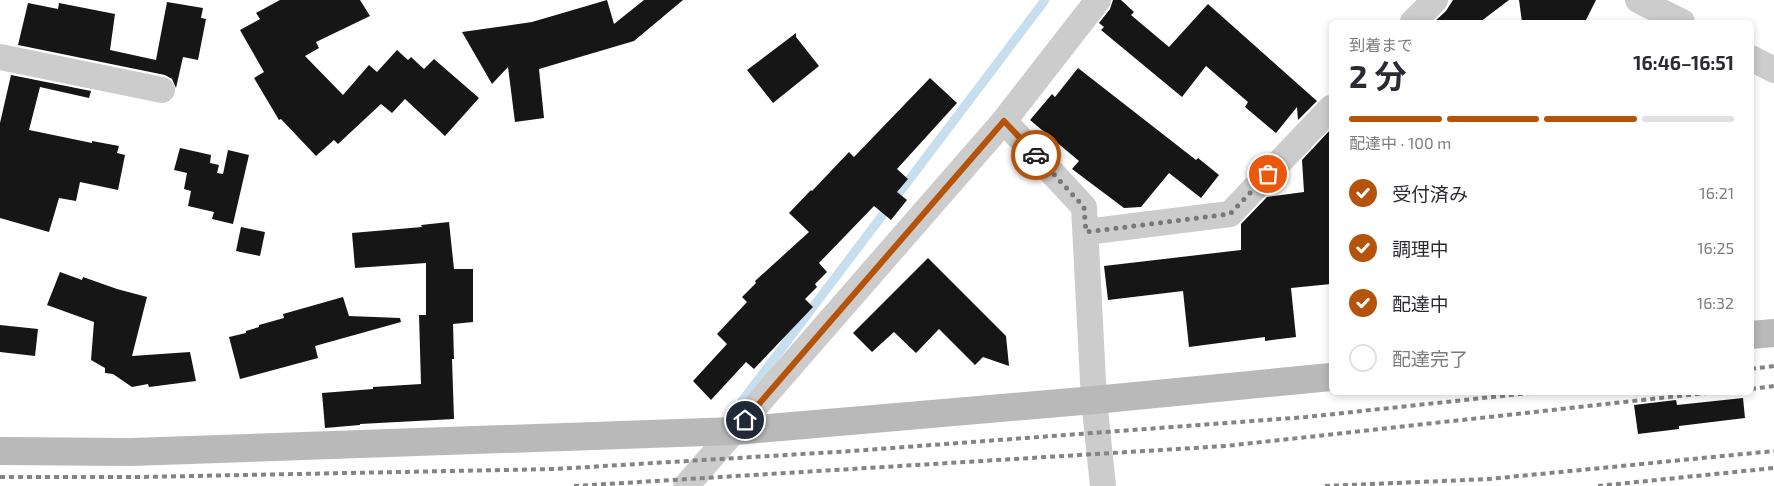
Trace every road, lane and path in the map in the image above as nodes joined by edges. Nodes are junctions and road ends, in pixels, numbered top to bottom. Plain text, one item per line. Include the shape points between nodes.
1 (1098, 0) edge
2 (1435, 0) edge
3 (1638, 0) edge
4 (1415, 20) edge
5 (1678, 20) edge
6 (0, 57) edge
7 (1754, 60) edge
8 (1774, 70) edge
9 (162, 90) dead end
10 (1329, 110) edge
11 (1004, 121) junction
12 (1086, 232) junction
13 (1774, 333) edge
14 (1754, 335) edge
15 (1329, 377) edge
16 (1094, 400) junction
17 (735, 431) junction
18 (0, 451) edge
19 (686, 486) edge
20 (1102, 486) edge

1 - 11 street
2 - 4 street
3 - 5 street
6 - 9 street
7 - 8 street
10 - 12 street via 1230,214
11 - 12 street via 1084,207
11 - 17 street
12 - 16 street
13 - 14 street
15 - 16 street
16 - 17 street
16 - 20 street
17 - 18 street via 131,452
17 - 19 street

